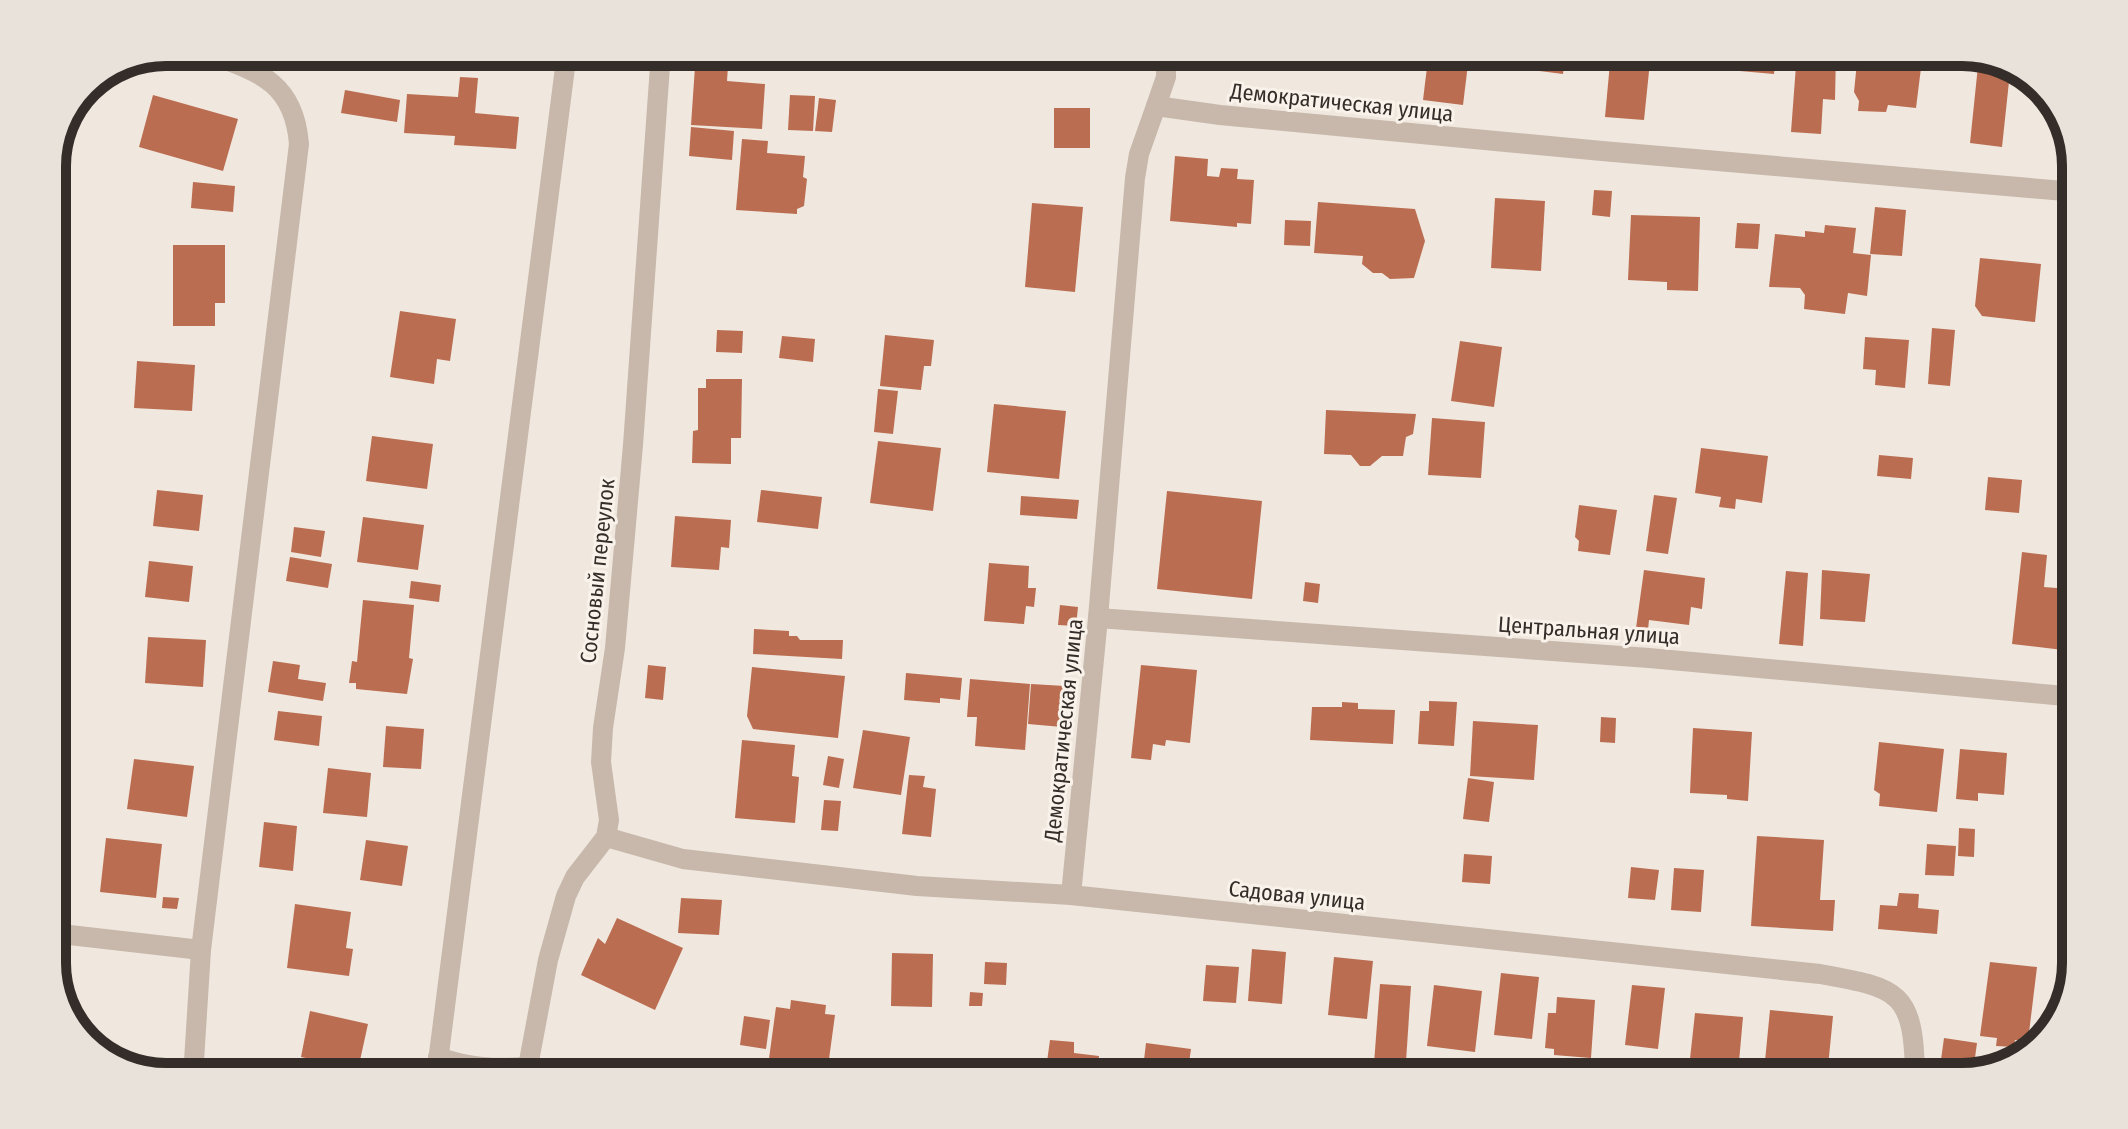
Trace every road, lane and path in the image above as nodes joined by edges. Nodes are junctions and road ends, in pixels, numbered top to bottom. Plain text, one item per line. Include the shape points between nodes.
1 (242, 66) edge
2 (565, 66) edge
3 (660, 66) edge
4 (1166, 66) edge
5 (1156, 106) junction
6 (2062, 191) edge
7 (1098, 618) junction
8 (2062, 696) edge
9 (606, 837) junction
10 (1071, 895) junction
11 (66, 935) edge
12 (201, 950) junction
13 (194, 1063) edge
14 (438, 1063) edge
15 (528, 1063) edge
16 (1915, 1063) edge

1 - 12 street via 274,84 290,110 299,144
2 - 14 street
3 - 9 street, Сосновый переулок via 633,445 603,728
4 - 5 street
5 - 6 street, Демократическая улица
5 - 7 street, Демократическая улица via 1135,178
7 - 8 street, Центральная улица via 1649,658
7 - 10 street, Демократическая улица
9 - 10 street, Садовая улица via 683,859 917,886
9 - 15 street via 566,896
10 - 16 street, Садовая улица via 1865,982 1893,993 1904,1006
11 - 12 street
12 - 13 street

